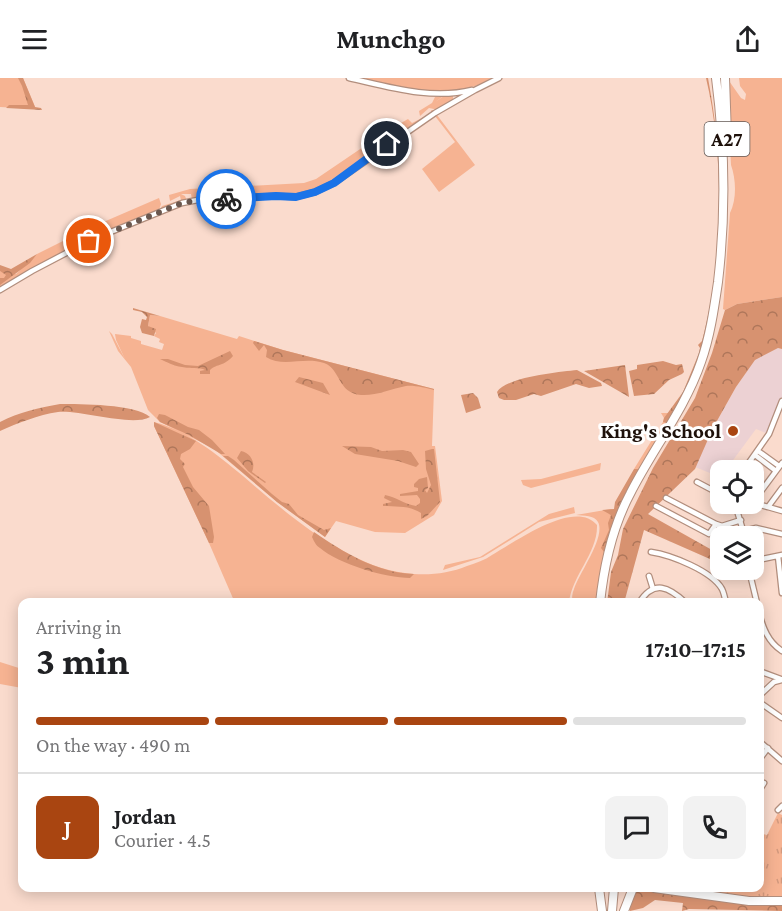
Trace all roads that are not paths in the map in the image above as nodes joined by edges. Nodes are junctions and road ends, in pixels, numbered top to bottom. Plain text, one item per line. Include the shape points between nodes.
1 (349, 78) edge
2 (500, 78) edge
3 (711, 78) edge
4 (718, 78) edge
5 (725, 78) edge
6 (475, 90) junction
7 (454, 94) junction
8 (454, 103) junction
9 (727, 136) junction
10 (723, 154) junction
11 (0, 290) edge
12 (782, 401) edge
13 (757, 453) junction
14 (752, 460) edge
15 (779, 468) edge
16 (697, 482) dead end
17 (764, 487) edge
18 (782, 488) edge
19 (710, 489) edge
20 (666, 498) dead end
21 (656, 506) dead end
22 (764, 506) edge
23 (768, 507) junction
24 (782, 511) edge
25 (739, 514) edge
26 (741, 520) junction
27 (717, 524) junction
28 (743, 526) edge
29 (764, 530) edge
30 (709, 534) joint
31 (782, 534) edge
32 (651, 552) dead end
33 (780, 556) edge
34 (764, 559) edge
35 (649, 576) dead end
36 (751, 580) edge
37 (653, 589) junction
38 (782, 591) edge
39 (602, 598) edge
40 (603, 598) edge
41 (642, 598) edge
42 (680, 598) edge
43 (725, 598) edge
44 (756, 598) edge
45 (764, 628) edge
46 (782, 651) edge
47 (765, 674) joint
48 (782, 680) edge
49 (769, 687) junction
50 (764, 692) edge
51 (764, 705) edge
52 (782, 718) edge
53 (764, 745) edge
54 (768, 748) junction
55 (764, 753) edge
56 (782, 761) edge
57 (600, 892) edge
58 (616, 892) edge
59 (630, 892) edge
60 (683, 892) edge
61 (782, 902) edge
62 (602, 911) edge
63 (614, 911) edge
64 (624, 911) edge

1 - 7 street via 428,94
2 - 6 street
3 - 10 highway, A27
4 - 9 highway, A27
4 - 10 highway, A27
5 - 9 highway, A27
6 - 7 street
6 - 8 street
7 - 8 street
8 - 11 street via 315,192 296,197 182,203 91,240
9 - 40 highway, A27 via 728,223 715,327 693,391 621,526
10 - 39 highway, A27 via 722,248 711,326 701,362 628,496 610,546
12 - 13 street
13 - 14 street
13 - 15 street
15 - 17 street
16 - 19 street
18 - 23 street
20 - 27 street
21 - 30 street
22 - 23 street
23 - 24 street
25 - 26 street
26 - 27 street
26 - 28 street
27 - 30 street
29 - 31 street
32 - 43 street via 706,574 717,582
33 - 34 street
33 - 38 street
35 - 37 street
36 - 44 street
37 - 41 street
37 - 42 street via 670,589
45 - 46 street
47 - 48 street
47 - 49 street
48 - 49 street
49 - 50 street
51 - 52 street
53 - 54 street
54 - 55 street
54 - 56 street
57 - 62 highway
58 - 63 highway
59 - 64 highway
60 - 61 highway

